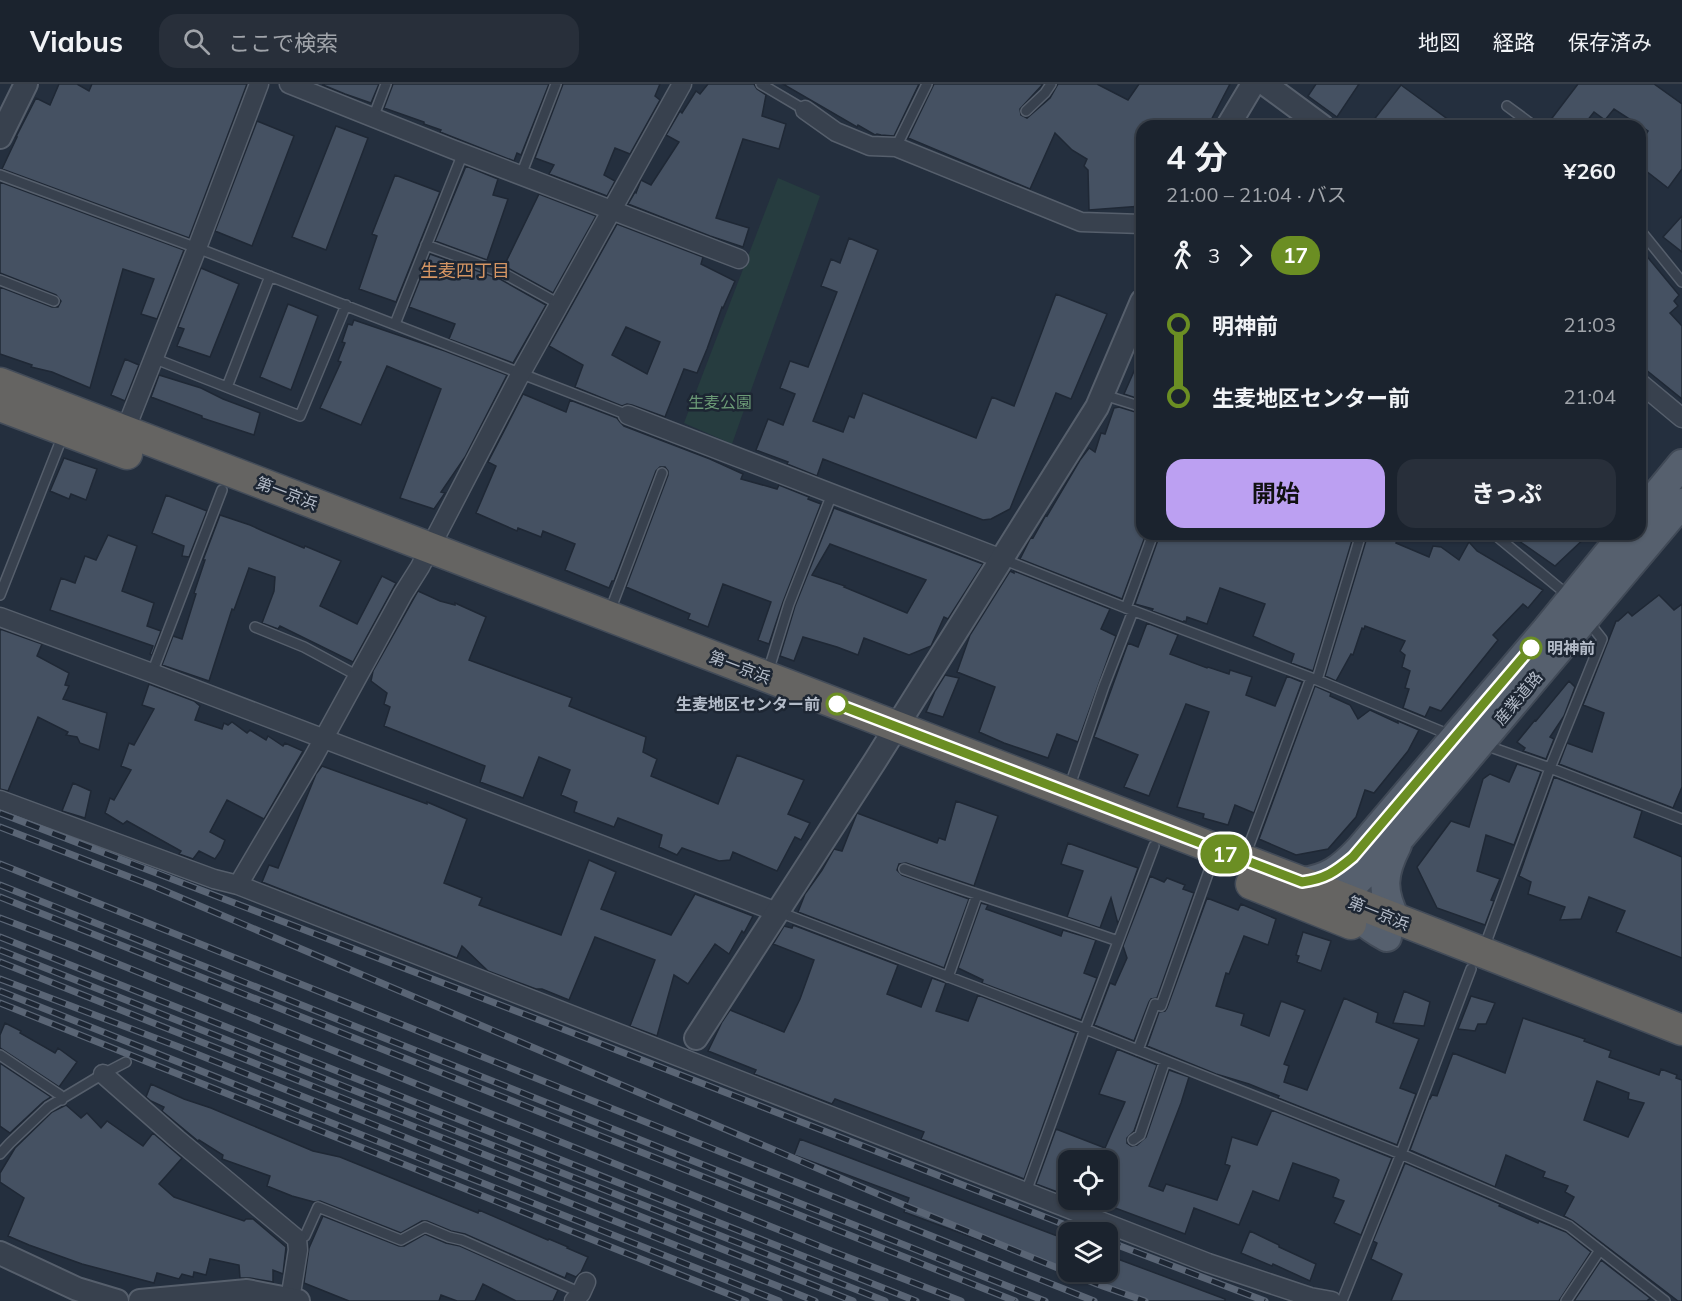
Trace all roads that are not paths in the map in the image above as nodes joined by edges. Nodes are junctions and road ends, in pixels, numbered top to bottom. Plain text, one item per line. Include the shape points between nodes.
1 (26, 84) edge
2 (258, 84) edge
3 (289, 84) edge
4 (386, 84) edge
5 (556, 84) edge
6 (682, 84) edge
7 (760, 84) edge
8 (927, 84) edge
9 (1051, 84) edge
10 (1253, 84) edge
11 (1265, 84) edge
12 (318, 89) edge
13 (1507, 106) dead end
14 (805, 110) joint
15 (1026, 111) dead end
16 (373, 118) junction
17 (1232, 120) edge
18 (1306, 120) edge
19 (1526, 120) edge
20 (0, 137) edge
21 (896, 147) junction
22 (463, 153) junction
23 (0, 175) edge
24 (521, 175) junction
25 (611, 209) junction
26 (1136, 224) edge
27 (1646, 237) edge
28 (426, 245) junction
29 (197, 248) junction
30 (739, 259) dead end
31 (270, 276) junction
32 (0, 280) edge
33 (1682, 282) edge
34 (54, 302) dead end
35 (559, 304) junction
36 (346, 305) junction
37 (1136, 316) edge
38 (395, 324) junction
39 (153, 358) junction
40 (521, 373) junction
41 (0, 383) edge
42 (227, 387) junction
43 (1646, 387) edge
44 (1103, 395) junction
45 (1136, 405) edge
46 (0, 406) edge
47 (628, 415) joint
48 (1682, 418) edge
49 (65, 430) junction
50 (125, 431) junction
51 (1682, 464) edge
52 (662, 473) dead end
53 (222, 490) junction
54 (832, 494) junction
55 (1682, 503) edge
56 (1646, 508) edge
57 (1151, 540) edge
58 (1359, 540) edge
59 (1501, 540) edge
60 (1620, 540) edge
61 (1646, 540) edge
62 (1646, 540) edge
63 (425, 557) junction
64 (1002, 559) junction
65 (0, 595) edge
66 (1579, 608) junction
67 (1130, 610) junction
68 (608, 616) junction
69 (0, 617) edge
70 (255, 627) dead end
71 (152, 673) junction
72 (358, 676) junction
73 (766, 677) junction
74 (1314, 679) junction
75 (891, 736) junction
76 (323, 738) junction
77 (1468, 740) junction
78 (1550, 768) junction
79 (1067, 793) junction
80 (0, 800) edge
81 (1682, 819) edge
82 (1388, 834) junction
83 (1154, 846) junction
84 (1244, 861) junction
85 (1209, 868) junction
86 (904, 869) dead end
87 (238, 885) junction
88 (1304, 894) junction
89 (977, 895) junction
90 (1348, 895) junction
91 (777, 912) junction
92 (1392, 929) junction
93 (1118, 941) junction
94 (1476, 961) junction
95 (948, 977) junction
96 (1085, 1029) junction
97 (1682, 1030) edge
98 (696, 1038) joint
99 (1138, 1050) junction
100 (1682, 1050) edge
101 (0, 1056) edge
102 (684, 1060) junction
103 (1165, 1061) junction
104 (126, 1062) dead end
105 (104, 1074) junction
106 (62, 1100) junction
107 (0, 1136) edge
108 (1133, 1140) dead end
109 (10, 1143) junction
110 (0, 1154) edge
111 (1401, 1154) junction
112 (1026, 1192) junction
113 (297, 1239) junction
114 (1600, 1250) junction
115 (0, 1253) edge
116 (580, 1292) edge
117 (167, 1300) edge
118 (294, 1300) edge
119 (117, 1301) edge
120 (140, 1301) edge
121 (1332, 1301) edge
122 (1341, 1301) edge
123 (1566, 1301) edge
124 (1665, 1301) edge

1 - 20 street
2 - 29 street
3 - 12 street
4 - 16 lane
5 - 24 lane
6 - 25 street
7 - 14 lane
8 - 21 lane
9 - 15 lane
10 - 17 street
11 - 18 street
12 - 16 street
13 - 19 lane
14 - 21 street via 836,132 870,146
16 - 22 street
21 - 26 street via 1081,222
22 - 24 street
22 - 28 lane
23 - 29 lane
24 - 25 street
25 - 30 street
25 - 35 street
27 - 33 lane
28 - 35 lane via 503,273
28 - 38 lane
29 - 31 lane
29 - 39 street
31 - 36 lane
31 - 42 lane
32 - 34 lane
35 - 40 street
36 - 38 lane
36 - 42 lane via 300,416
37 - 44 street
38 - 40 lane
39 - 42 lane
39 - 50 street
40 - 47 lane
40 - 63 street
41 - 50 highway, 第一京浜
43 - 48 street
44 - 45 lane
44 - 64 street
46 - 49 highway, 第一京浜
47 - 54 street
49 - 53 highway, 第一京浜
49 - 65 lane
50 - 63 highway, 第一京浜
51 - 56 main road
52 - 68 lane
53 - 63 highway, 第一京浜
53 - 71 lane
54 - 64 street
54 - 73 lane via 789,604
55 - 61 main road, 産業道路
57 - 67 lane
58 - 74 lane
59 - 66 lane
60 - 66 main road, 産業道路
62 - 66 main road, 産業道路
63 - 68 highway, 第一京浜
63 - 72 street
63 - 75 highway, 第一京浜
64 - 67 lane
64 - 75 street
66 - 77 main road, 産業道路
66 - 78 lane via 1602,639
67 - 74 lane
67 - 79 lane
68 - 73 highway, 第一京浜
69 - 71 street
70 - 72 lane
71 - 76 street
72 - 76 street
73 - 75 highway, 第一京浜
74 - 77 lane
74 - 84 lane
75 - 79 highway, 第一京浜
75 - 83 highway, 第一京浜
75 - 91 street
76 - 87 street
76 - 91 street
77 - 78 lane
77 - 82 main road, 産業道路
78 - 81 lane
78 - 94 lane
79 - 84 highway, 第一京浜
80 - 87 street
82 - 88 main road, 産業道路 via 1359,850 1328,876 1314,880
82 - 90 main road, 産業道路
82 - 92 main road, 産業道路 via 1385,893
83 - 85 highway, 第一京浜
83 - 93 lane
84 - 88 highway, 第一京浜
85 - 88 highway, 第一京浜
85 - 99 lane via 1161,1006 1155,1004
86 - 89 lane
87 - 102 street
88 - 90 highway, 第一京浜
88 - 92 highway, 第一京浜
89 - 93 lane
89 - 95 lane
90 - 92 highway, 第一京浜
91 - 95 lane
91 - 98 street
92 - 94 highway, 第一京浜
93 - 96 lane
94 - 97 highway, 第一京浜
94 - 100 highway, 第一京浜
94 - 111 lane
95 - 96 lane
96 - 99 lane
96 - 112 lane
98 - 102 street
99 - 103 lane
101 - 106 lane
102 - 112 street
103 - 108 lane via 1140,1135
103 - 111 lane
104 - 105 lane
105 - 106 lane
105 - 113 street
106 - 109 lane via 48,1107
107 - 109 lane
109 - 110 lane
111 - 114 lane via 1569,1226
111 - 122 lane
112 - 121 street via 1208,1263
113 - 116 lane via 305,1236 318,1207 401,1240 425,1227
113 - 118 street
114 - 123 lane
114 - 124 lane
115 - 119 street via 77,1288
117 - 118 street via 247,1292
117 - 120 street

